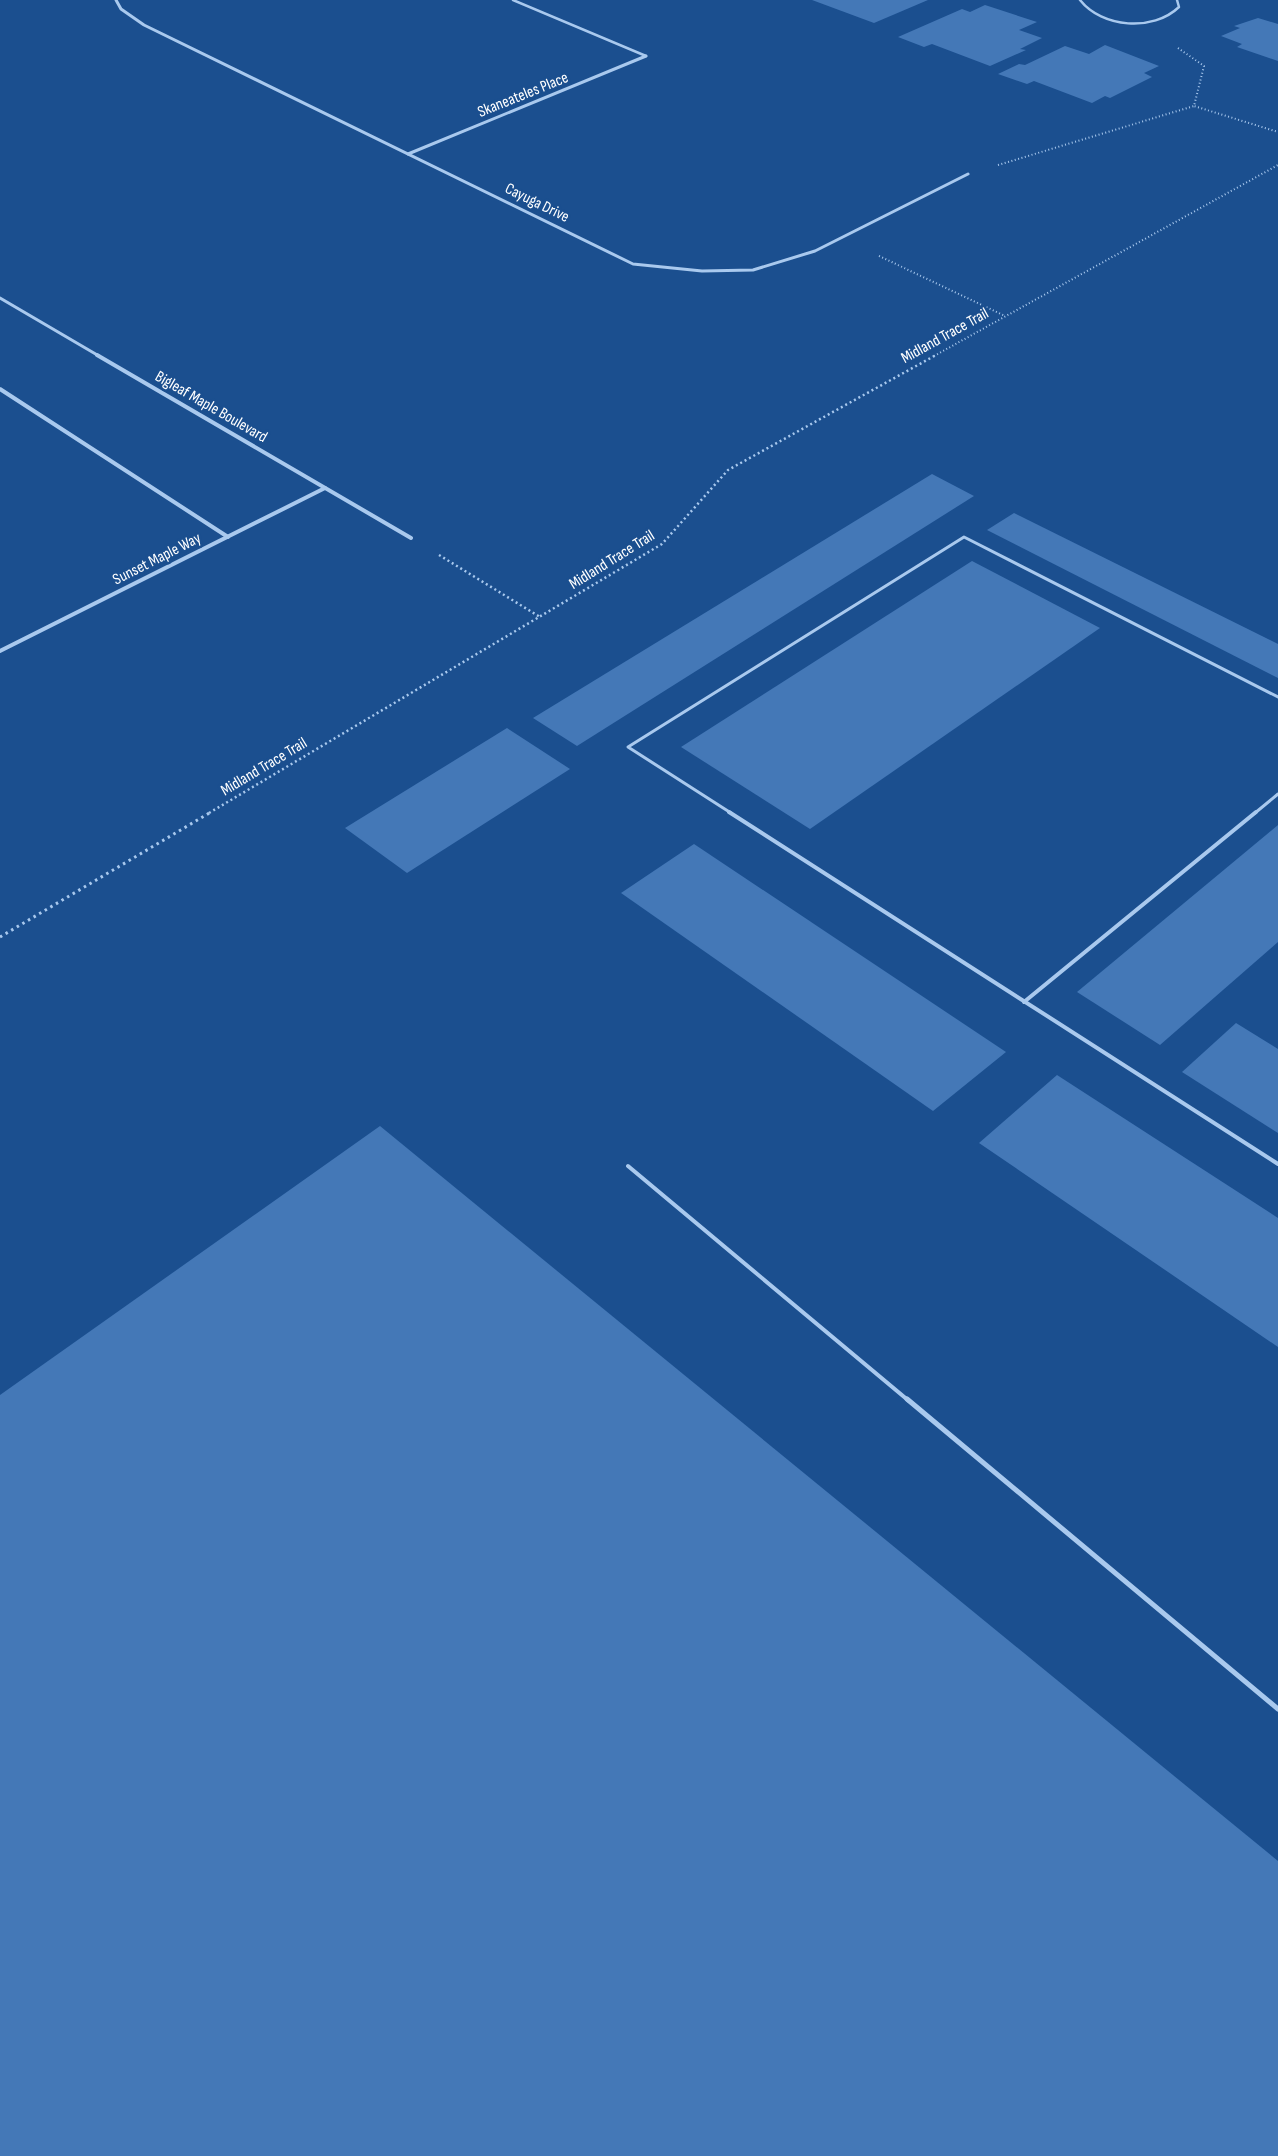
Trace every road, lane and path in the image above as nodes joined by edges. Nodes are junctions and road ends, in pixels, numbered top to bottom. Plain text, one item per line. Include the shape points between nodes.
1 (116, 0) edge
2 (513, 0) edge
3 (1080, 0) edge
4 (1177, 0) edge
5 (1143, 23) junction
6 (646, 56) joint
7 (1194, 106) junction
8 (1278, 132) edge
9 (408, 154) junction
10 (1278, 165) edge
11 (968, 174) joint
12 (841, 238) junction
13 (0, 298) edge
14 (1005, 316) junction
15 (0, 389) edge
16 (326, 488) junction
17 (228, 537) junction
18 (411, 538) joint
19 (540, 616) junction
20 (0, 651) edge
21 (1278, 697) edge
22 (1278, 794) edge
23 (0, 937) edge
24 (1024, 1002) junction
25 (1278, 1164) edge
26 (628, 1166) dead end
27 (1278, 1709) edge

1 - 9 street, Cayuga Drive via 121,9 144,25
2 - 6 lane
3 - 5 lane via 1090,12 1104,18
4 - 5 lane via 1179,7 1174,15
5 - 7 path via 1204,66
6 - 9 street, Skaneateles Place
7 - 8 path
7 - 11 path
9 - 12 street, Cayuga Drive via 634,264 702,270 753,270 816,251
10 - 14 path, Midland Trace Trail
11 - 12 street, Cayuga Drive
12 - 14 path
13 - 16 street, Bigleaf Maple Boulevard
14 - 19 path, Midland Trace Trail via 728,470 662,544
15 - 17 street
16 - 17 street, Sunset Maple Way
16 - 18 street, Bigleaf Maple Boulevard
17 - 20 street, Sunset Maple Way
18 - 19 path
19 - 23 path, Midland Trace Trail
21 - 24 lane via 964,537 628,747
22 - 24 lane
24 - 25 lane
26 - 27 lane

